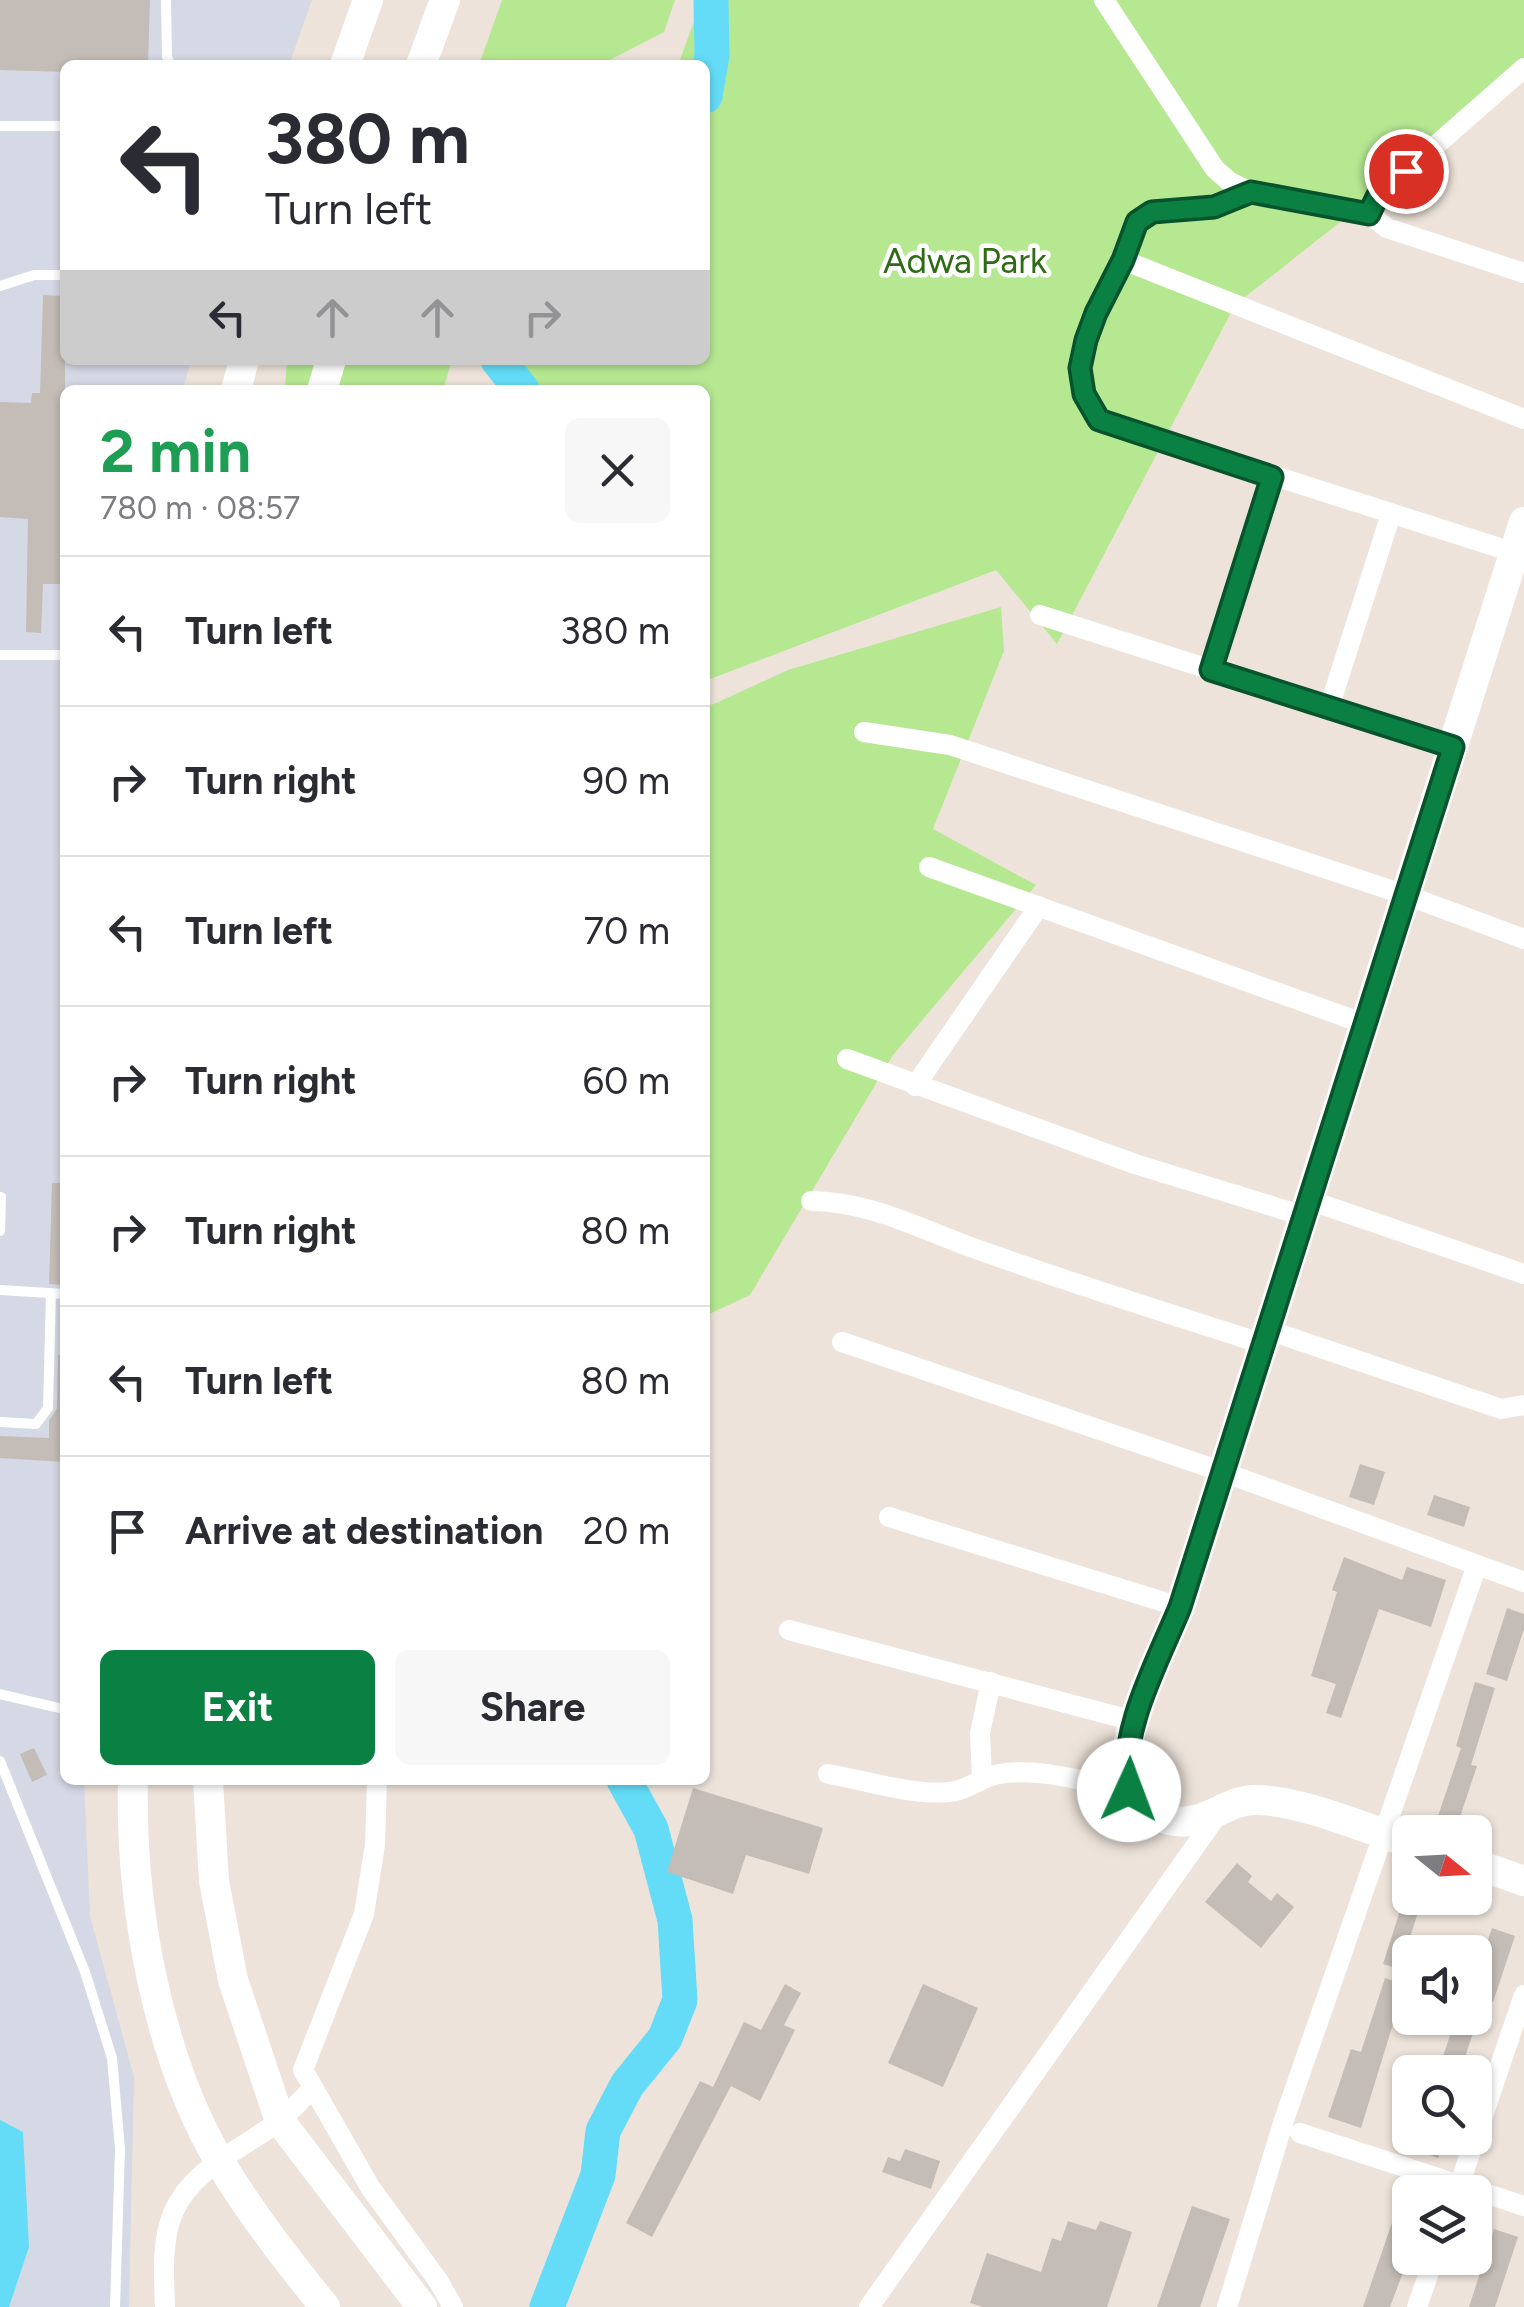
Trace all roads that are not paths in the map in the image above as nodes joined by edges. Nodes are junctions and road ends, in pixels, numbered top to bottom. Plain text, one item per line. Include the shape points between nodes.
1 (166, 0) edge
2 (368, 0) edge
3 (444, 0) edge
4 (1104, 0) edge
5 (168, 60) edge
6 (346, 60) edge
7 (423, 60) edge
8 (1524, 68) edge
9 (0, 126) edge
10 (60, 126) edge
11 (1251, 192) junction
12 (1369, 214) junction
13 (1123, 260) junction
14 (1524, 273) edge
15 (60, 275) edge
16 (0, 286) edge
17 (1524, 419) edge
18 (1272, 477) junction
19 (1391, 514) junction
20 (1524, 522) edge
21 (1519, 554) edge
22 (1040, 615) dead end
23 (60, 654) edge
24 (0, 656) edge
25 (1211, 670) junction
26 (1330, 708) junction
27 (864, 732) dead end
28 (1453, 747) junction
29 (929, 867) dead end
30 (1406, 894) junction
31 (1038, 906) junction
32 (1524, 939) edge
33 (1365, 1024) junction
34 (847, 1059) dead end
35 (916, 1086) junction
36 (1, 1197) edge
37 (811, 1200) dead end
38 (1306, 1208) junction
39 (0, 1231) edge
40 (1524, 1274) edge
41 (0, 1290) edge
42 (51, 1293) junction
43 (60, 1294) edge
44 (1265, 1337) junction
45 (842, 1342) dead end
46 (1524, 1405) edge
47 (0, 1422) edge
48 (1222, 1472) junction
49 (889, 1517) dead end
50 (1476, 1565) junction
51 (1524, 1582) edge
52 (1180, 1607) junction
53 (788, 1630) dead end
54 (991, 1682) junction
55 (0, 1694) edge
56 (60, 1708) dead end
57 (1134, 1721) junction
58 (0, 1762) edge
59 (828, 1774) dead end
60 (982, 1778) junction
61 (133, 1785) edge
62 (208, 1785) edge
63 (377, 1785) edge
64 (1129, 1790) junction
65 (1218, 1814) junction
66 (1404, 1815) edge
67 (1392, 1837) edge
68 (1392, 1851) edge
69 (1492, 1870) edge
70 (1524, 1881) edge
71 (1524, 1994) edge
72 (313, 2088) junction
73 (280, 2121) junction
74 (1300, 2133) dead end
75 (220, 2161) junction
76 (1418, 2175) edge
77 (1463, 2175) edge
78 (1492, 2198) edge
79 (1524, 2206) edge
80 (1428, 2275) edge
81 (114, 2307) edge
82 (165, 2307) edge
83 (325, 2307) edge
84 (422, 2307) edge
85 (453, 2307) edge
86 (869, 2307) edge
87 (1227, 2307) edge
88 (1418, 2307) edge

1 - 5 lane
2 - 6 street
3 - 7 street
4 - 11 street via 1215,168
8 - 12 street via 1377,197
9 - 10 lane
11 - 12 street
11 - 13 street via 1214,207 1152,212 1137,222
12 - 14 street via 1386,228
13 - 17 street
13 - 18 street via 1086,340 1080,368 1091,409 1099,420
15 - 16 lane
18 - 19 street
18 - 25 street
19 - 21 street
19 - 26 street
20 - 21 street
21 - 28 street
22 - 25 street
23 - 24 lane
25 - 26 street
26 - 28 street
27 - 30 street via 950,745
28 - 30 street
29 - 31 street
30 - 32 street
30 - 33 street
31 - 33 street
31 - 35 street
33 - 38 street
34 - 35 street
35 - 38 street via 1135,1164
36 - 39 lane
37 - 44 street via 901,1220
38 - 40 street
38 - 44 street
41 - 42 lane
42 - 43 lane
42 - 47 lane via 48,1408 36,1424
44 - 46 street via 1500,1410
44 - 48 street
45 - 48 street
48 - 50 street
48 - 52 street
49 - 52 street
50 - 51 street
50 - 66 street
52 - 57 street
53 - 54 street
54 - 57 street
54 - 60 street via 980,1733
55 - 56 lane
57 - 64 street via 1125,1771
58 - 81 lane via 85,1972 112,2058 120,2149
59 - 60 street via 933,1792 968,1789
60 - 64 street via 1041,1774
61 - 75 street via 137,1897 149,1968 194,2108
62 - 73 street via 214,1881 233,1980
63 - 72 street via 364,1914 303,2070
64 - 65 street via 1144,1808 1169,1820
65 - 67 street via 1254,1799
65 - 86 street
68 - 87 street via 1284,2120
69 - 70 street
71 - 77 street
72 - 73 street
72 - 85 street via 370,2187
73 - 75 street
73 - 84 street
74 - 76 street
75 - 82 street via 186,2191 174,2212 164,2259
75 - 83 street
78 - 79 street
80 - 88 street

